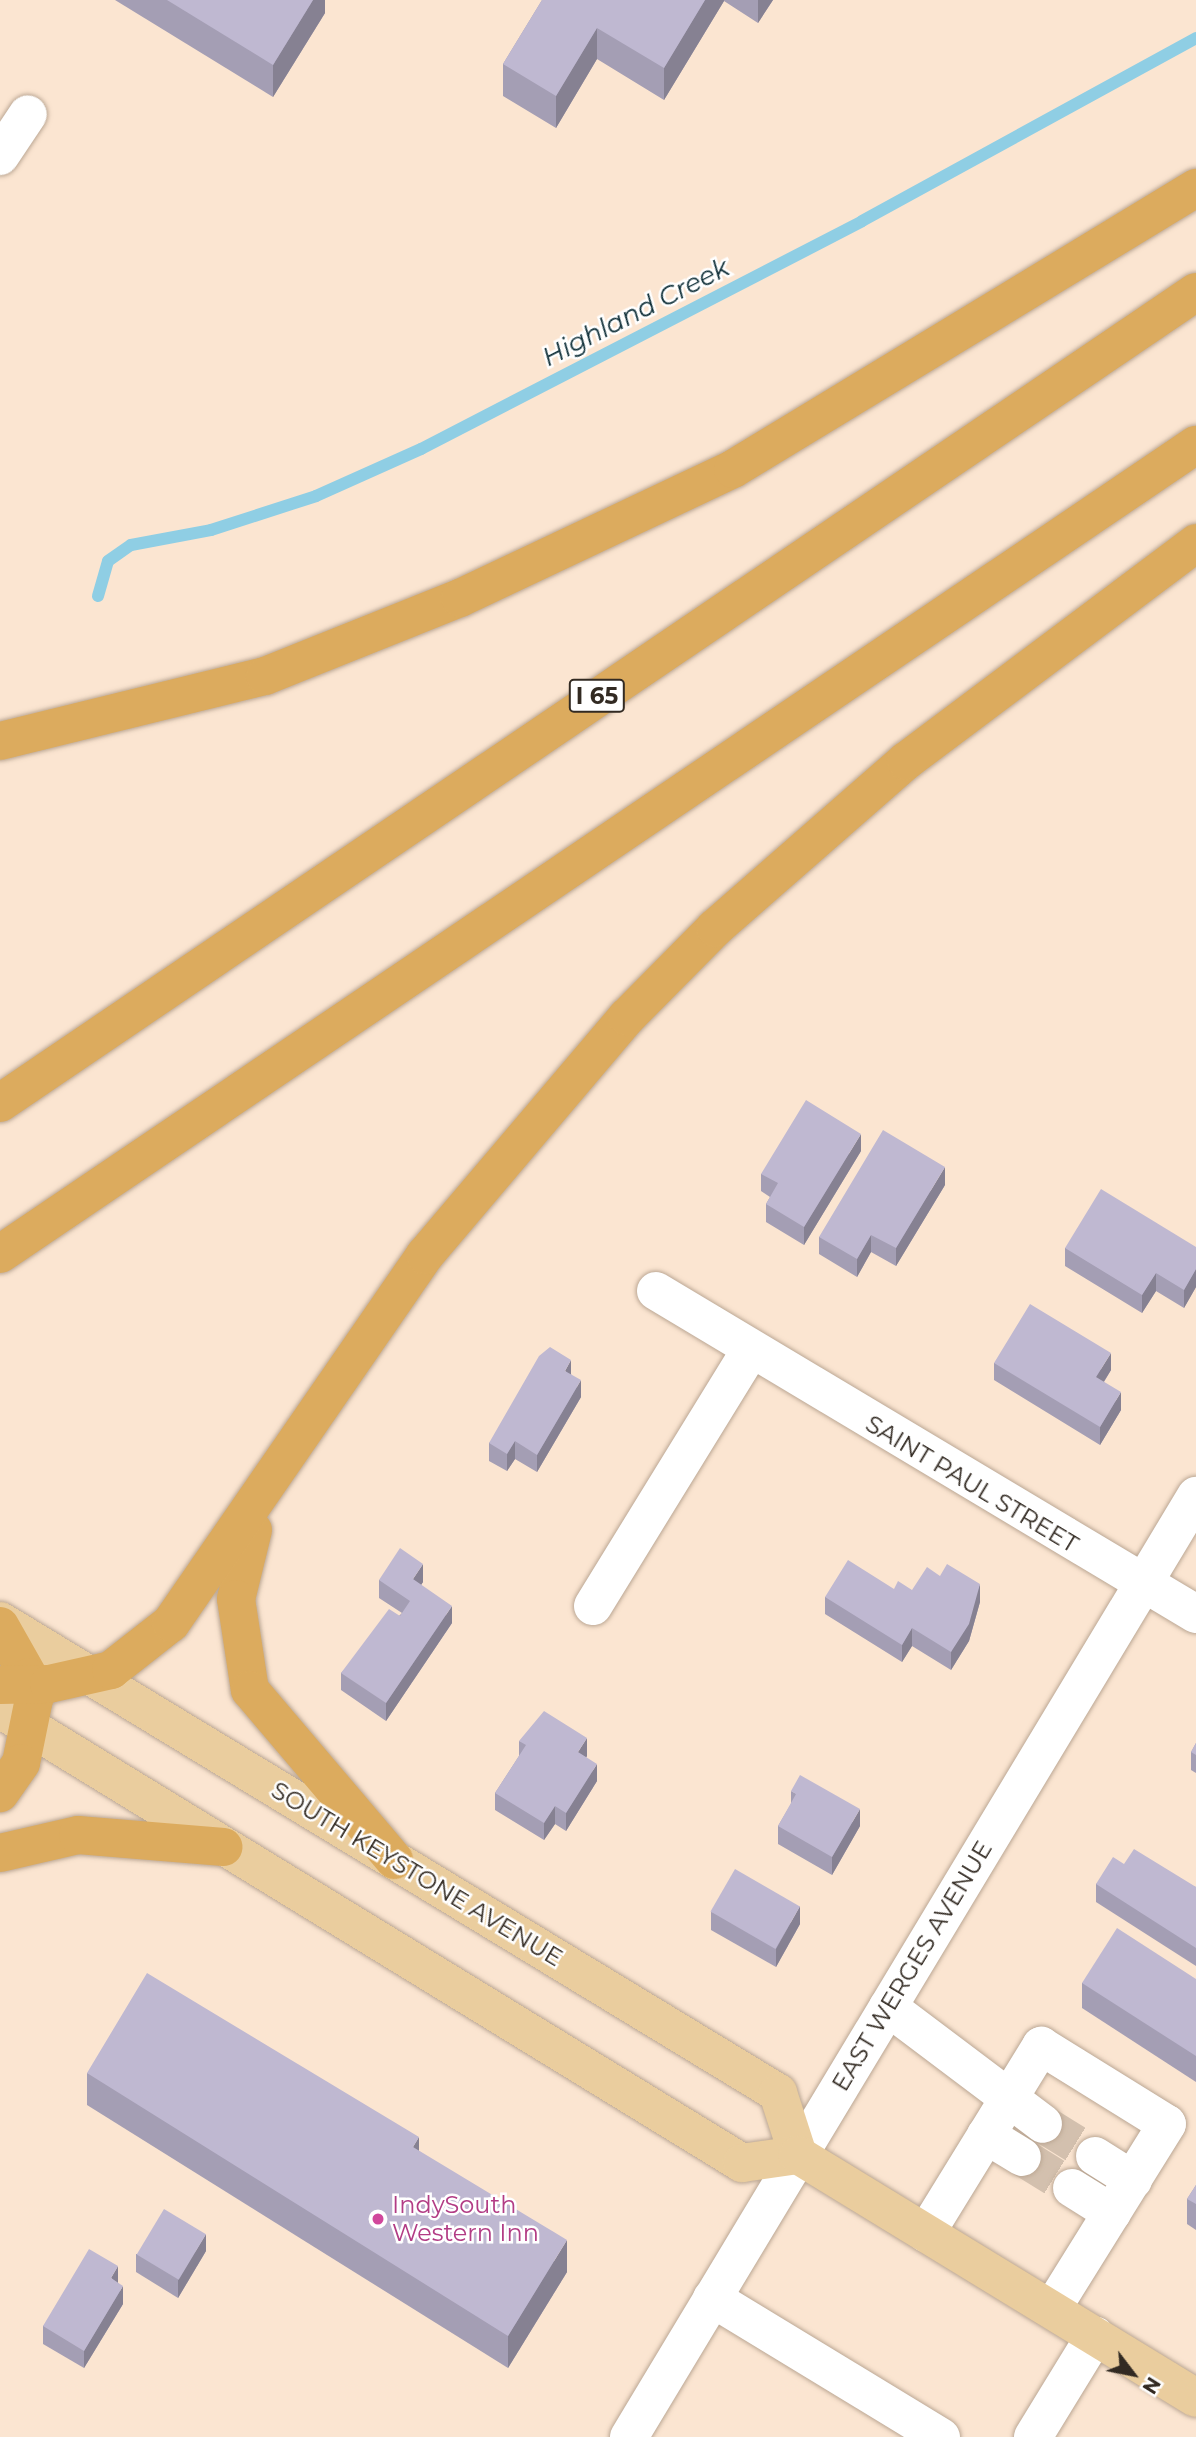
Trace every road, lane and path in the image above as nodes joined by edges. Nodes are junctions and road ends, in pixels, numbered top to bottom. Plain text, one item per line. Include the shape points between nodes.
1 (28, 114) dead end
2 (0, 156) edge
3 (1196, 188) edge
4 (1196, 292) edge
5 (1196, 445) edge
6 (1196, 542) edge
7 (0, 741) edge
8 (0, 1103) edge
9 (0, 1254) edge
10 (656, 1291) dead end
11 (749, 1352) junction
12 (268, 1487) junction
13 (1196, 1496) edge
14 (1142, 1586) junction
15 (593, 1606) dead end
16 (1196, 1614) edge
17 (0, 1623) edge
18 (88, 1675) junction
19 (15, 1685) edge
20 (16, 1719) edge
21 (0, 1793) edge
22 (224, 1847) junction
23 (0, 1853) edge
24 (394, 1860) junction
25 (888, 2007) junction
26 (1007, 2102) junction
27 (1043, 2124) tunnel mouth
28 (986, 2135) junction
29 (798, 2155) junction
30 (1095, 2156) tunnel mouth
31 (1022, 2157) tunnel mouth
32 (1133, 2180) junction
33 (1072, 2188) tunnel mouth
34 (1112, 2213) junction
35 (926, 2232) junction
36 (712, 2298) junction
37 (1052, 2309) junction
38 (1095, 2336) junction
39 (1196, 2398) edge
40 (629, 2437) edge
41 (941, 2437) edge
42 (1033, 2437) edge

1 - 2 street
3 - 7 highway via 733,468 485,587 265,676
4 - 8 highway, I 65
5 - 9 highway
6 - 12 highway via 906,761 673,970 549,1104 425,1255
10 - 11 street, SAINT PAUL STREET
11 - 14 street, SAINT PAUL STREET
11 - 15 street
12 - 18 highway via 171,1623 138,1655
12 - 24 highway via 236,1599 250,1690 304,1761
13 - 14 street, EAST WERGES AVENUE
14 - 16 street, SAINT PAUL STREET
14 - 25 street, EAST WERGES AVENUE
17 - 18 main road, SOUTH KEYSTONE AVENUE
17 - 19 highway
18 - 19 highway
18 - 24 main road, SOUTH KEYSTONE AVENUE
19 - 20 highway
20 - 21 highway via 22,1763
20 - 22 main road
22 - 23 highway via 78,1835
22 - 29 main road via 742,2163
24 - 29 main road, SOUTH KEYSTONE AVENUE via 778,2093
25 - 26 street
25 - 29 street, EAST WERGES AVENUE
26 - 27 street
26 - 28 street
26 - 32 street via 1041,2046 1110,2088 1167,2124
28 - 31 street
28 - 35 street
29 - 35 main road
29 - 36 street, EAST WERGES AVENUE
30 - 32 street
32 - 34 street
33 - 34 street
34 - 37 street
35 - 37 main road
36 - 40 street, EAST WERGES AVENUE
36 - 41 street
37 - 38 main road
38 - 39 main road
38 - 42 street

